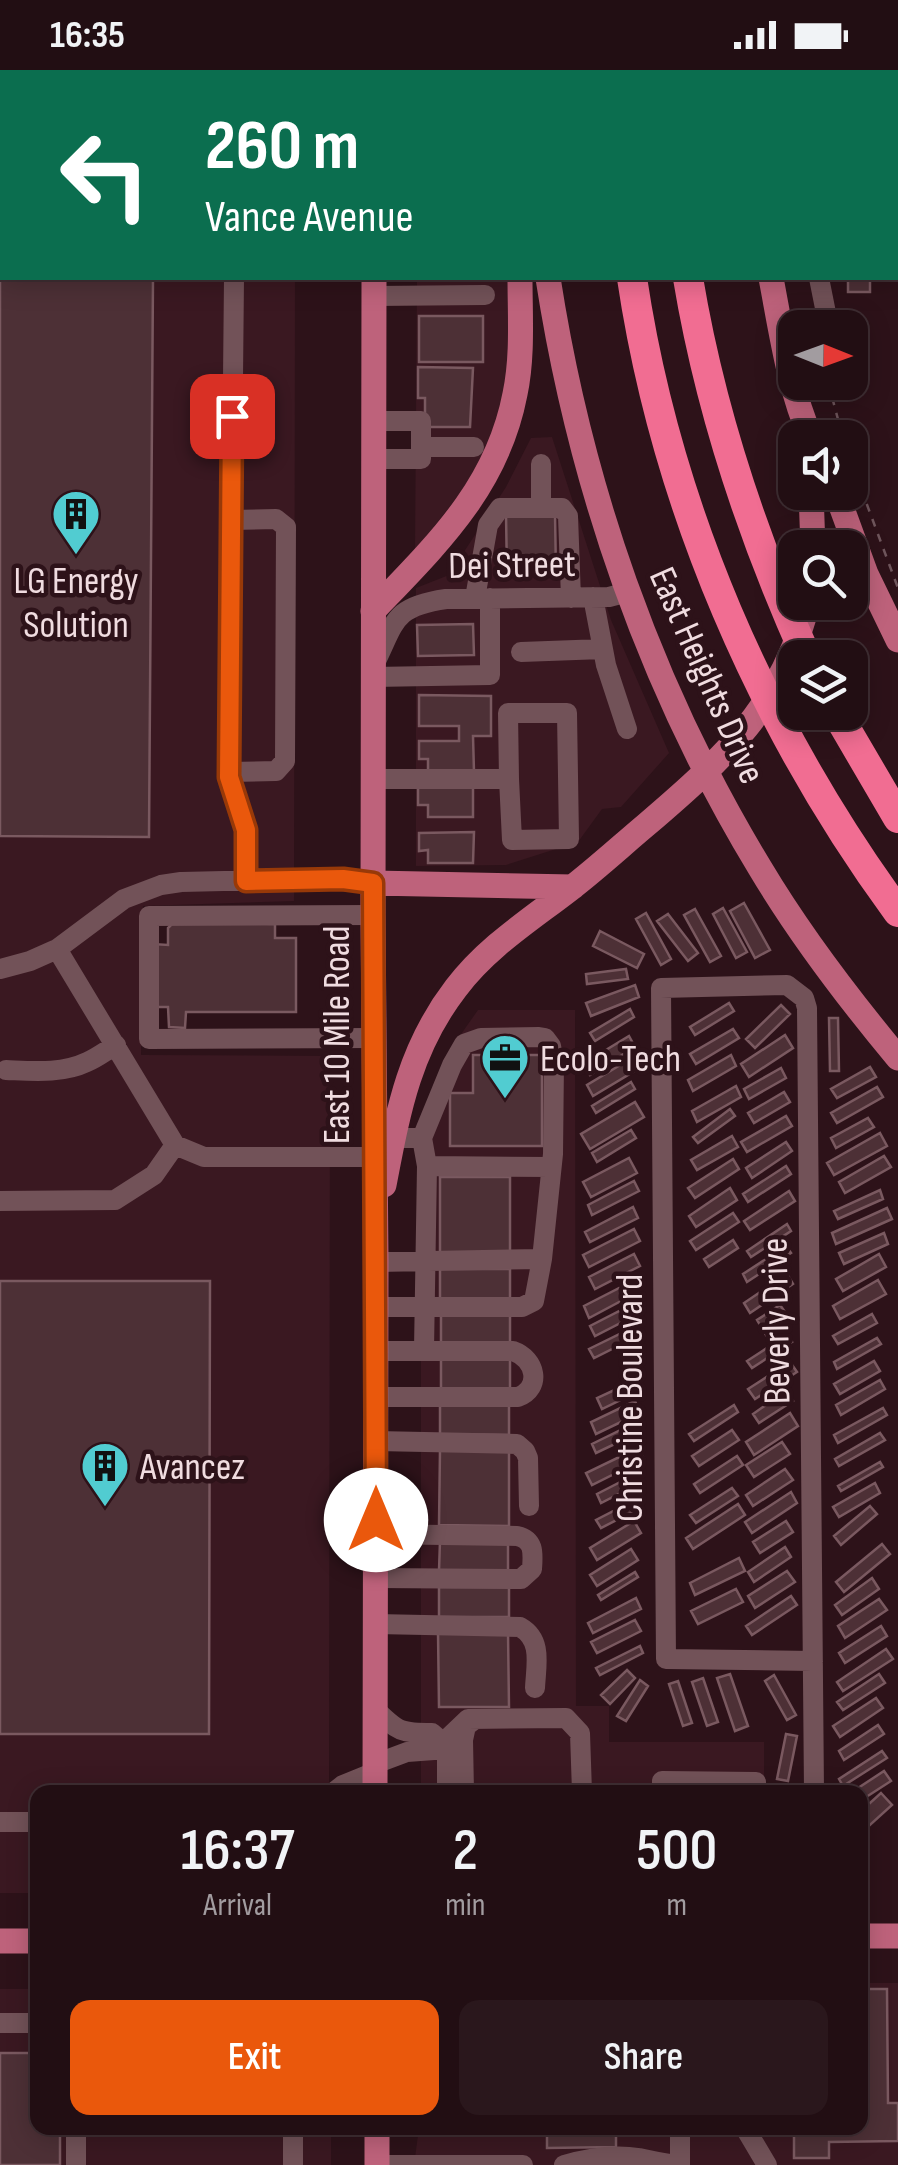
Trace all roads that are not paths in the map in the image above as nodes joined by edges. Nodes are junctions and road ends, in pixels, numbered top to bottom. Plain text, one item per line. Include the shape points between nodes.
1 (234, 280) edge
2 (520, 280) edge
3 (548, 280) edge
4 (632, 280) edge
5 (688, 280) edge
6 (772, 280) edge
7 (819, 280) edge
8 (374, 287) edge
9 (484, 295) dead end
10 (825, 310) edge
11 (374, 420) junction
12 (804, 420) edge
13 (474, 447) dead end
14 (421, 453) junction
15 (374, 459) junction
16 (541, 464) dead end
17 (541, 508) junction
18 (843, 510) edge
19 (231, 520) junction
20 (628, 592) junction
21 (482, 598) junction
22 (571, 598) junction
23 (594, 598) junction
24 (373, 611) junction
25 (803, 620) edge
26 (799, 640) edge
27 (898, 640) edge
28 (602, 649) junction
29 (521, 652) dead end
30 (373, 672) junction
31 (628, 728) dead end
32 (847, 730) edge
33 (229, 772) junction
34 (706, 772) junction
35 (372, 779) junction
36 (509, 779) junction
37 (898, 818) edge
38 (246, 881) junction
39 (373, 883) junction
40 (573, 886) junction
41 (898, 912) edge
42 (372, 915) junction
43 (57, 949) junction
44 (0, 969) edge
45 (661, 988) joint
46 (373, 1038) junction
47 (116, 1045) junction
48 (898, 1058) edge
49 (6, 1070) dead end
50 (422, 1138) junction
51 (174, 1144) junction
52 (380, 1144) junction
53 (428, 1166) junction
54 (552, 1167) junction
55 (0, 1201) edge
56 (542, 1259) junction
57 (426, 1261) junction
58 (376, 1262) junction
59 (376, 1307) junction
60 (426, 1307) junction
61 (424, 1350) junction
62 (376, 1351) junction
63 (376, 1397) junction
64 (376, 1441) junction
65 (529, 1506) dead end
66 (376, 1534) junction
67 (376, 1578) junction
68 (376, 1624) junction
69 (812, 1661) junction
70 (535, 1688) dead end
71 (376, 1710) junction
72 (476, 1719) junction
73 (443, 1740) junction
74 (375, 1776) edge
75 (346, 1785) edge
76 (446, 1785) edge
77 (464, 1785) edge
78 (582, 1785) edge
79 (662, 1785) edge
80 (756, 1785) edge
81 (814, 1785) edge
82 (0, 1822) edge
83 (30, 1822) edge
84 (868, 1936) edge
85 (898, 1936) edge
86 (0, 1941) edge
87 (30, 1942) edge
88 (0, 2023) edge
89 (30, 2023) edge
90 (76, 2135) edge
91 (293, 2135) edge
92 (377, 2135) edge
93 (680, 2135) edge
94 (749, 2135) edge
95 (76, 2165) edge
96 (293, 2165) edge
97 (377, 2165) edge
98 (523, 2165) edge
99 (564, 2165) edge
100 (680, 2165) edge
101 (768, 2165) edge

1 - 19 street
2 - 24 main road via 519,369 498,450 460,518
3 - 20 main road, East Heights Drive via 578,436
4 - 41 highway via 670,451 736,631 814,785
5 - 26 highway via 714,405
6 - 12 main road
7 - 10 street
8 - 9 street
8 - 11 main road, East 10 Mile Road
11 - 14 street via 421,421
11 - 15 main road, East 10 Mile Road
13 - 14 street
14 - 15 street
15 - 24 main road, East 10 Mile Road
16 - 17 street
17 - 21 street via 500,508 494,516
17 - 22 street via 562,508 568,516
18 - 27 main road
19 - 33 street
19 - 33 street via 286,526 285,761 276,771
20 - 23 street, Dei Street
20 - 34 main road, East Heights Drive
21 - 22 street, Dei Street
21 - 30 street, Dei Street via 414,605 396,621
21 - 30 street via 490,675
22 - 23 street, Dei Street
23 - 28 street
24 - 30 main road, East 10 Mile Road
25 - 34 main road via 762,708
28 - 29 street
28 - 31 street
30 - 35 main road, East 10 Mile Road
32 - 37 highway
33 - 38 street via 246,830
34 - 40 main road
34 - 48 main road, East Heights Drive via 760,868
35 - 36 street
35 - 39 main road, East 10 Mile Road
36 - 36 street via 512,840 569,839 568,712 508,712
38 - 39 street
38 - 43 street via 145,890
39 - 40 main road
39 - 42 main road, East 10 Mile Road
40 - 52 main road via 501,940 448,997
42 - 46 main road, East 10 Mile Road
42 - 46 street via 149,916 148,1038
43 - 44 street
43 - 47 street
45 - 69 street, Beverly Drive via 787,985 807,1008
45 - 69 street, Christine Boulevard via 666,1659
46 - 52 main road, East 10 Mile Road
47 - 49 street via 72,1067
47 - 51 street
50 - 52 street
50 - 53 street
50 - 54 street via 464,1044 545,1038 554,1062
51 - 52 street via 204,1157
51 - 55 street via 154,1174 115,1200
52 - 58 main road
53 - 54 street
53 - 57 street
54 - 56 street
56 - 57 street
56 - 60 street via 529,1306
57 - 58 street
57 - 60 street
58 - 59 main road
59 - 60 street
59 - 62 main road
60 - 61 street
61 - 62 street
61 - 63 street via 520,1352 530,1360 532,1384 518,1397
62 - 63 main road
63 - 64 main road
64 - 65 street via 517,1444 528,1458
64 - 66 main road
66 - 67 main road
66 - 67 street via 516,1536 533,1549 532,1569 521,1579
67 - 68 main road
68 - 70 street via 525,1629 536,1648
68 - 71 main road
69 - 81 street, Beverly Drive
71 - 73 street via 405,1733
71 - 74 main road
72 - 73 street via 468,1718
72 - 77 street via 463,1740
72 - 78 street via 566,1718 580,1733
73 - 74 street via 434,1750 407,1752
73 - 76 street
74 - 75 street
79 - 80 street
82 - 83 street
84 - 85 main road
86 - 87 main road
88 - 89 street
90 - 95 street
91 - 96 street
92 - 97 main road
93 - 100 street
94 - 101 street
97 - 98 street
99 - 100 street via 588,2158

